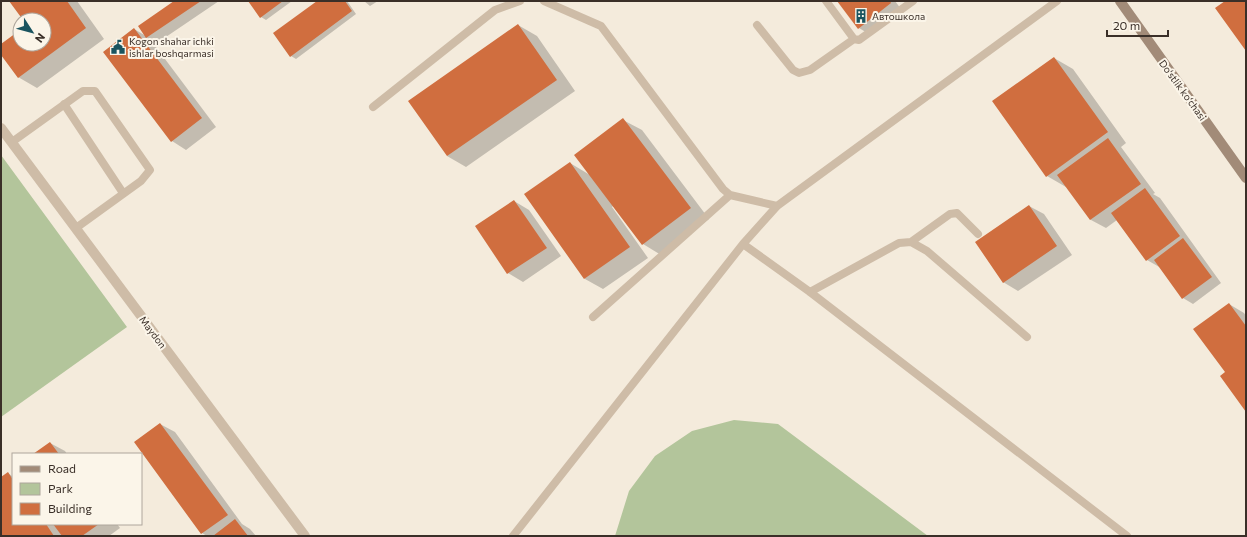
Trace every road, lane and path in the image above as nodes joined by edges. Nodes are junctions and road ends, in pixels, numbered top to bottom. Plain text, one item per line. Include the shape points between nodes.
1 (520, 1) edge
2 (544, 1) edge
3 (826, 1) edge
4 (914, 1) edge
5 (1057, 1) edge
6 (1120, 1) edge
7 (757, 25) dead end
8 (854, 40) junction
9 (64, 104) junction
10 (373, 107) dead end
11 (1, 128) edge
12 (12, 142) junction
13 (1246, 178) edge
14 (123, 193) junction
15 (730, 195) junction
16 (777, 206) junction
17 (76, 228) junction
18 (978, 234) dead end
19 (911, 242) junction
20 (743, 244) junction
21 (810, 292) junction
22 (593, 317) dead end
23 (1027, 337) dead end
24 (305, 536) edge
25 (513, 536) edge
26 (1127, 536) edge

1 - 10 lane via 495,10
2 - 15 lane via 601,26
3 - 8 lane
4 - 8 lane via 859,40
5 - 16 lane
6 - 13 street, Do‘stlik ko‘chasi
7 - 8 lane via 793,70 800,73 810,70
9 - 12 lane
9 - 14 lane
9 - 14 lane via 83,91 95,91 150,170 141,181
11 - 12 street, Maydon
12 - 17 street, Maydon
14 - 17 lane
15 - 16 lane
15 - 22 lane
16 - 20 lane
17 - 24 street, Maydon
18 - 19 lane via 957,213 950,214
19 - 21 lane via 899,243
19 - 23 lane via 927,251
20 - 21 lane
20 - 25 lane
21 - 26 lane

